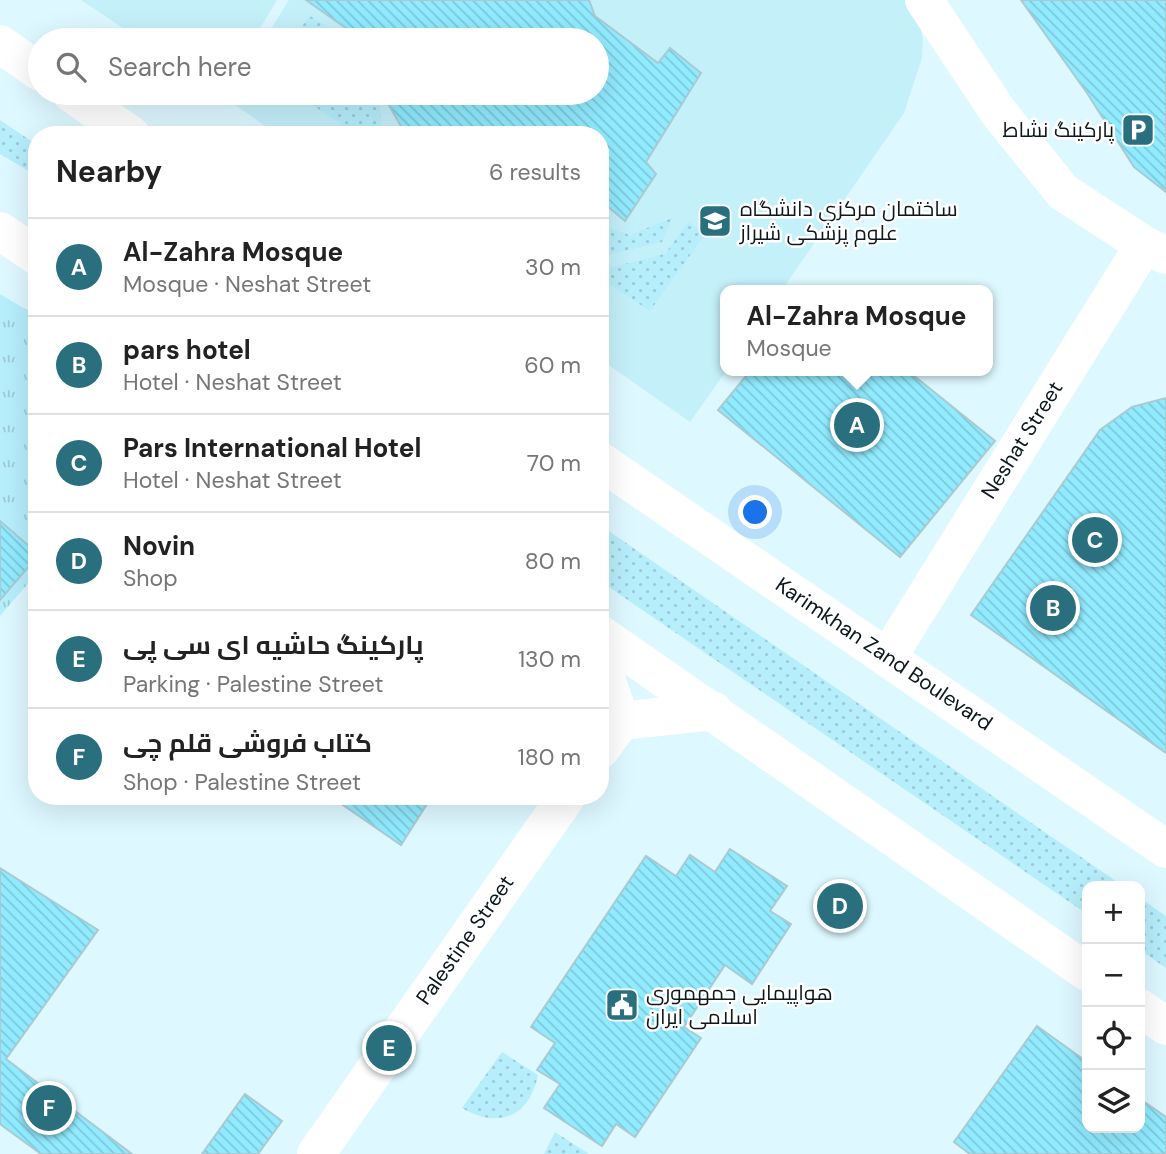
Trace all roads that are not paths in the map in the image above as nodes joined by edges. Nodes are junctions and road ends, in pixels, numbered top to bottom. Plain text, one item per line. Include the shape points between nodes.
1 (924, 0) edge
2 (0, 44) edge
3 (28, 64) edge
4 (88, 105) edge
5 (118, 126) edge
6 (0, 232) edge
7 (28, 250) edge
8 (1155, 250) edge
9 (609, 467) edge
10 (609, 640) edge
11 (888, 657) junction
12 (714, 711) junction
13 (610, 735) edge
14 (561, 805) edge
15 (1166, 849) edge
16 (1082, 968) edge
17 (1145, 1011) edge
18 (1166, 1026) edge
19 (316, 1154) edge

1 - 8 main road via 999,113 1063,192
2 - 3 main road
4 - 5 main road
6 - 7 main road
8 - 11 main road, Neshat Street
9 - 11 main road, Karimkhan Zand Boulevard
10 - 12 main road
11 - 15 main road, Karimkhan Zand Boulevard
12 - 13 main road
12 - 16 main road
14 - 19 main road, Palestine Street
17 - 18 main road

